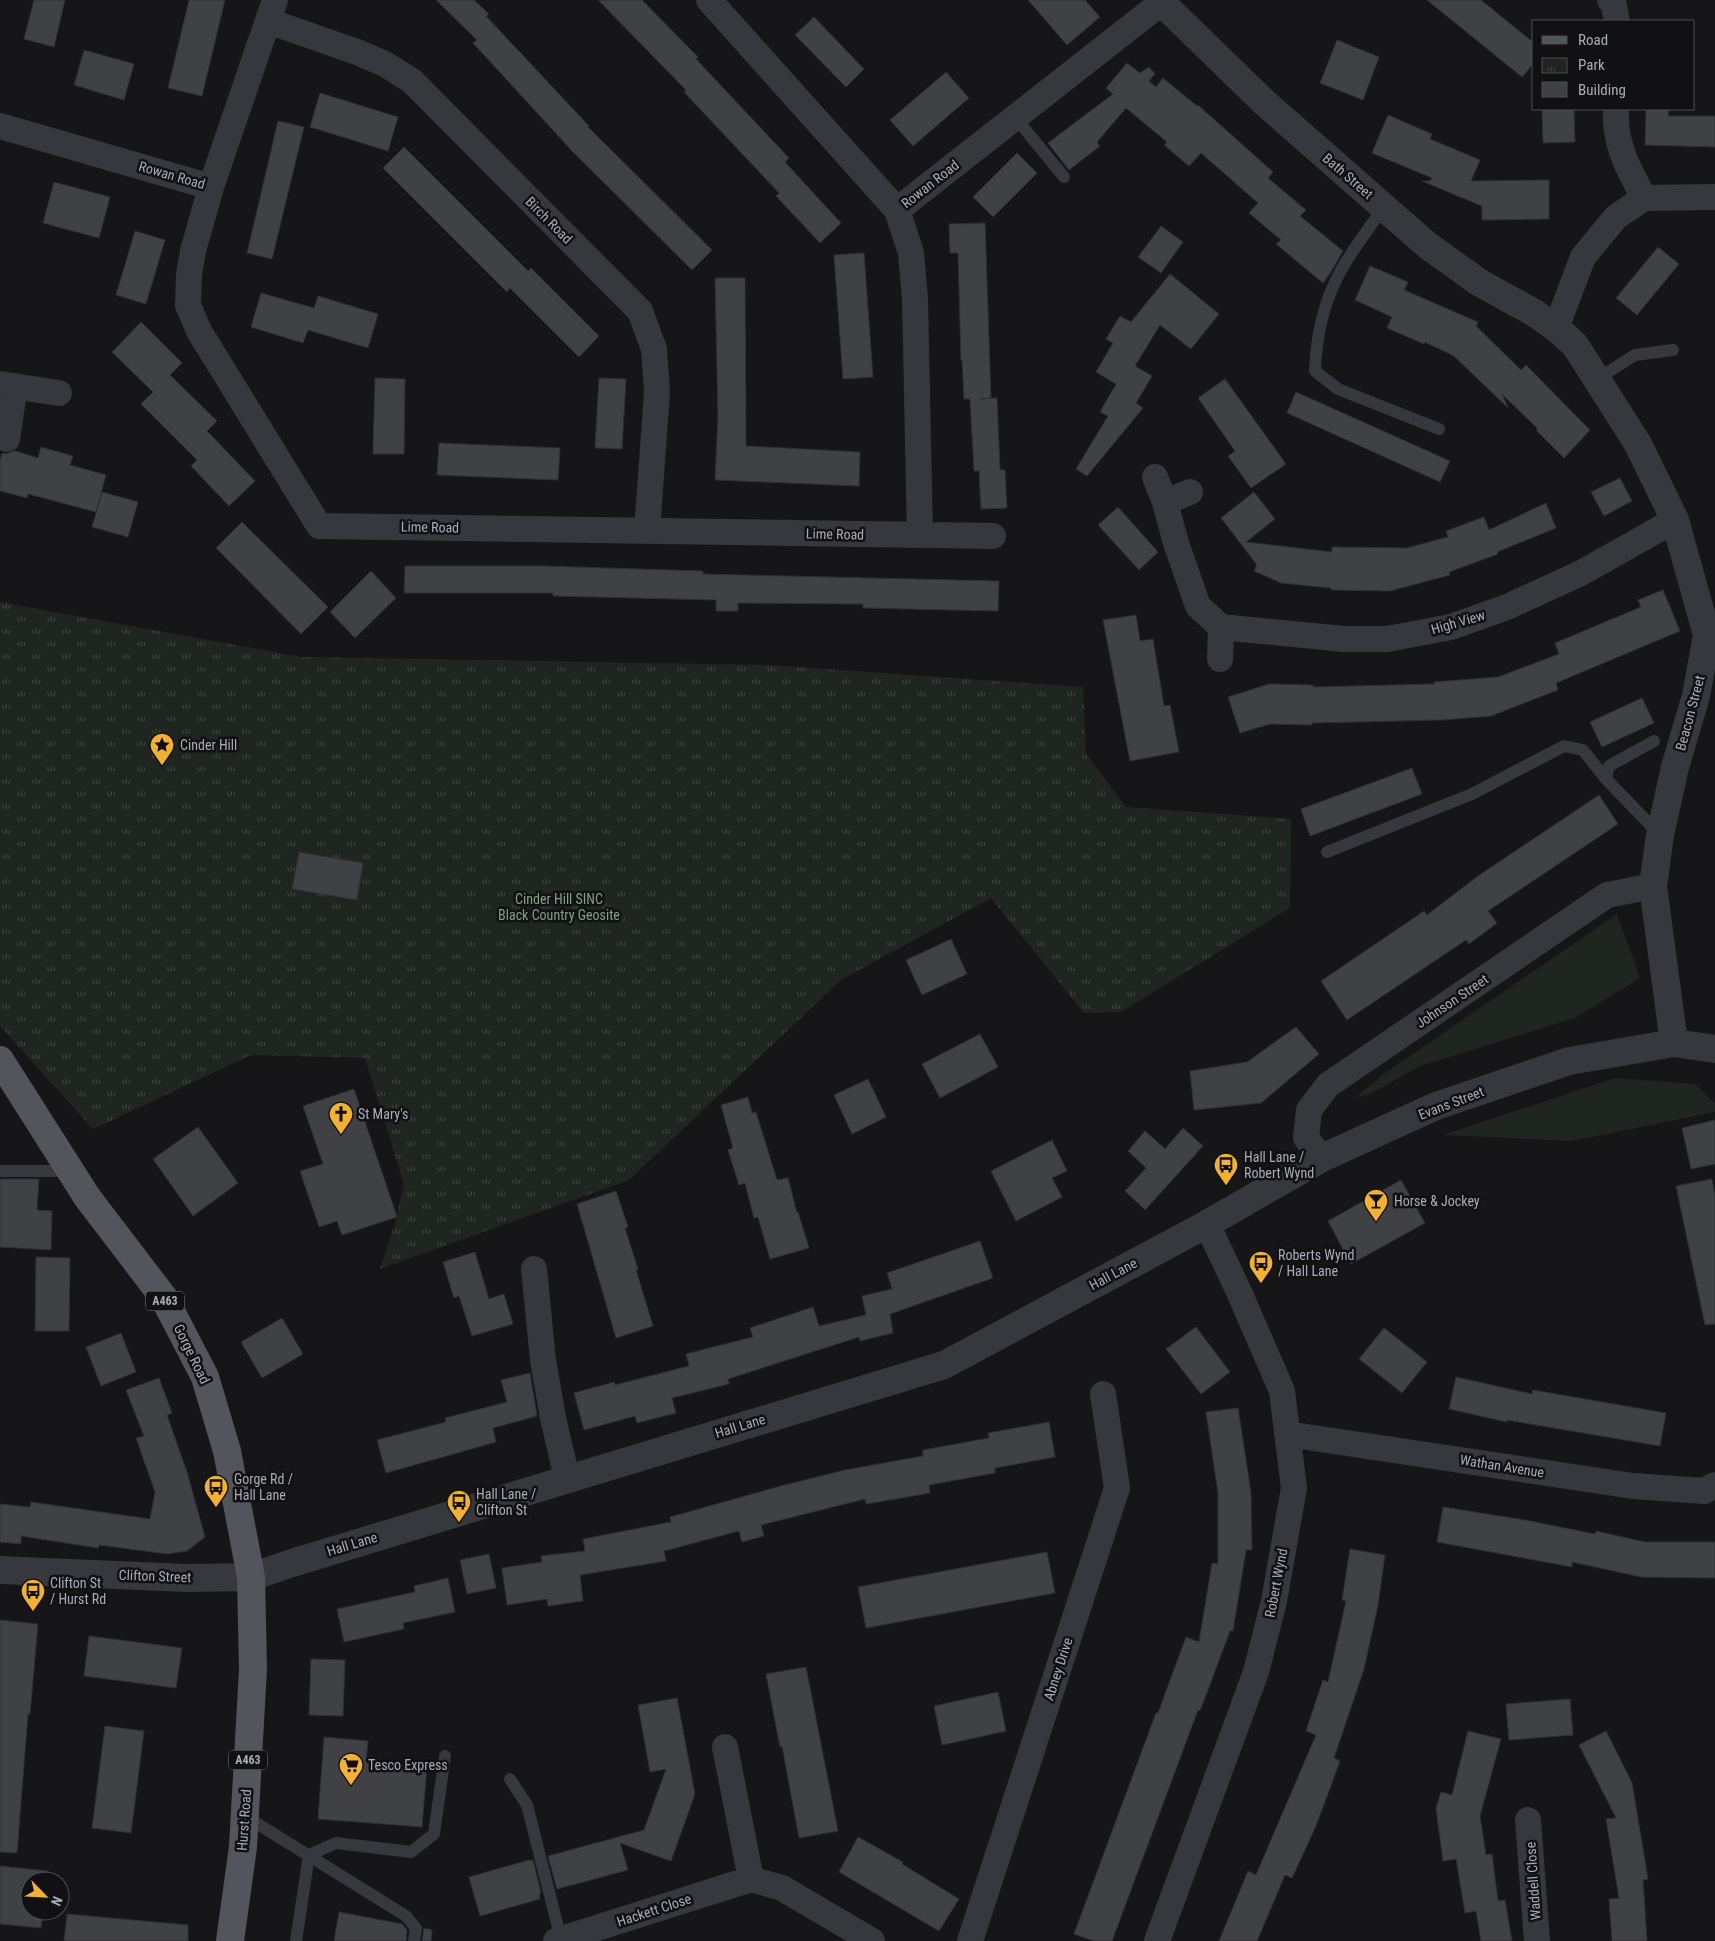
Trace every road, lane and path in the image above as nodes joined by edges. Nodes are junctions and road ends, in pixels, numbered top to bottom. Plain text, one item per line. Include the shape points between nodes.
1 (710, 0) edge
2 (1610, 0) edge
3 (1161, 1) edge
4 (272, 11) edge
5 (1617, 20) edge
6 (1616, 110) edge
7 (1015, 117) junction
8 (0, 126) edge
9 (1064, 177) dead end
10 (211, 187) junction
11 (1715, 197) edge
12 (1644, 198) junction
13 (1384, 207) junction
14 (897, 210) junction
15 (1556, 328) junction
16 (1674, 350) dead end
17 (1597, 380) junction
18 (7, 385) edge
19 (59, 393) dead end
20 (1439, 429) dead end
21 (7, 439) dead end
22 (1155, 477) dead end
23 (1190, 492) dead end
24 (1165, 502) junction
25 (1675, 520) junction
26 (647, 531) junction
27 (920, 535) junction
28 (993, 536) dead end
29 (1221, 627) junction
30 (1220, 659) dead end
31 (1654, 741) dead end
32 (1606, 779) junction
33 (1660, 835) junction
34 (1327, 852) dead end
35 (1653, 886) junction
36 (1674, 1043) junction
37 (1715, 1049) edge
38 (0, 1060) edge
39 (1322, 1158) junction
40 (0, 1171) edge
41 (71, 1171) junction
42 (1207, 1224) junction
43 (534, 1269) dead end
44 (1103, 1394) dead end
45 (1288, 1434) junction
46 (567, 1478) junction
47 (1715, 1486) edge
48 (0, 1570) edge
49 (251, 1578) junction
50 (725, 1747) dead end
51 (445, 1756) dead end
52 (510, 1779) dead end
53 (245, 1816) junction
54 (1528, 1820) dead end
55 (309, 1855) junction
56 (751, 1879) junction
57 (559, 1940) edge
58 (230, 1941) edge
59 (296, 1941) edge
60 (414, 1941) edge
61 (872, 1941) edge
62 (970, 1941) edge
63 (1157, 1941) edge
64 (1537, 1941) edge

1 - 14 street, Rowan Road
2 - 5 street
3 - 7 street, Rowan Road
3 - 13 street, Bath Street via 1264,102
4 - 10 street, Rowan Road
4 - 26 street, Birch Road via 385,64 412,81 640,311 654,349 657,392
6 - 12 street via 1615,125 1622,156
7 - 9 lane
7 - 14 street, Rowan Road
8 - 10 street, Rowan Road
10 - 26 street, Lime Road via 192,251 188,305 199,330 319,526
11 - 12 street
12 - 15 street via 1616,217 1583,257
13 - 15 street, Bath Street via 1480,283 1534,312
13 - 20 lane via 1337,278 1326,305 1315,350 1314,371 1338,389
14 - 27 street via 911,253 915,300
15 - 17 street, Beacon Street via 1575,345
16 - 17 lane via 1635,355
17 - 25 street, Beacon Street via 1638,444
18 - 19 street
18 - 21 street
22 - 24 street
23 - 24 street
24 - 29 street via 1198,606
25 - 29 street, High View via 1581,573 1506,607 1451,627 1387,639 1344,639
25 - 33 street, Beacon Street via 1707,635 1696,696 1675,767
26 - 27 street, Lime Road
27 - 28 street, Lime Road
29 - 30 street
31 - 32 lane via 1609,766
32 - 33 lane
32 - 34 lane via 1583,750 1564,746 1472,794
33 - 35 street, Beacon Street
35 - 36 street, Beacon Street
35 - 39 street, Johnson Street via 1607,895 1328,1086 1309,1110 1306,1138
36 - 37 street, Evans Street
36 - 39 street, Evans Street via 1570,1061 1436,1106
38 - 41 main road, Gorge Road / A463
39 - 42 street, Evans Street
40 - 41 lane
41 - 49 main road, Gorge Road / A463 via 164,1298 205,1377 227,1451
42 - 45 street, Robert Wynd via 1282,1391
42 - 46 street, Hall Lane via 944,1364
43 - 46 street via 543,1360
44 - 62 street, Abney Drive via 1117,1488
45 - 47 street, Wathan Avenue via 1633,1486 1704,1491
45 - 63 street, Robert Wynd via 1294,1488 1274,1601 1256,1672
46 - 49 street, Hall Lane
48 - 49 street, Clifton Street
49 - 53 main road, Hurst Road / A463 via 253,1669
50 - 56 street
51 - 55 lane via 434,1834 410,1852 336,1843
52 - 57 lane via 527,1806
53 - 55 lane
53 - 58 main road, Hurst Road / A463
54 - 64 street, Waddell Close
55 - 59 lane
55 - 60 lane via 406,1916 416,1928
56 - 57 street, Hackett Close
56 - 61 street via 782,1888

